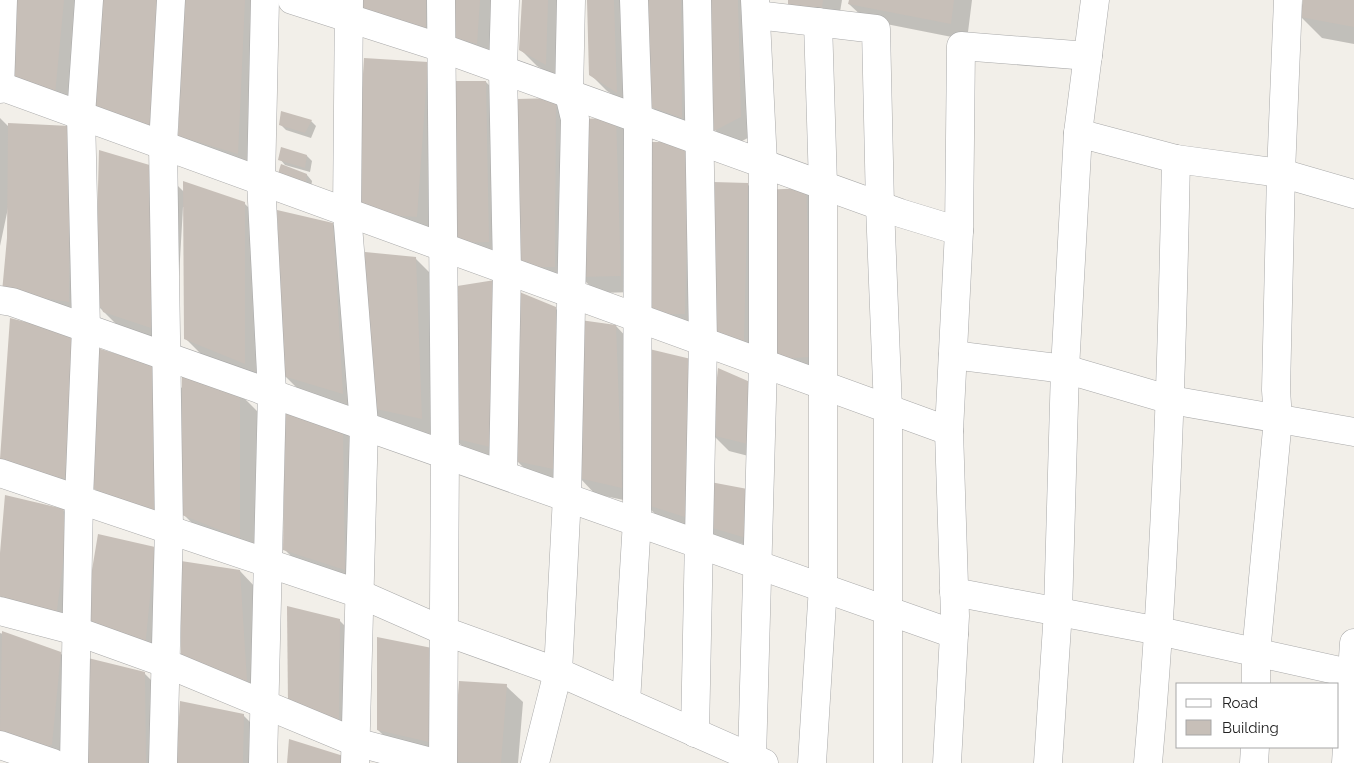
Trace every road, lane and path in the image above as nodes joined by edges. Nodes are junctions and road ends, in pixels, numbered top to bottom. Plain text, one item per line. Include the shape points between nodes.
1 (3, 0) edge
2 (89, 0) edge
3 (171, 0) edge
4 (265, 0) edge
5 (292, 0) edge
6 (441, 0) edge
7 (505, 0) edge
8 (571, 0) edge
9 (634, 0) edge
10 (698, 0) edge
11 (1095, 0) edge
12 (1288, 0) edge
13 (755, 8) edge
14 (348, 9) edge
15 (818, 22) junction
16 (442, 48) junction
17 (1088, 56) junction
18 (503, 70) junction
19 (0, 87) edge
20 (570, 94) junction
21 (82, 116) junction
22 (638, 118) junction
23 (1078, 133) junction
24 (701, 141) junction
25 (163, 145) junction
26 (1176, 159) junction
27 (763, 163) junction
28 (1281, 173) junction
29 (261, 181) junction
30 (823, 185) junction
31 (1354, 194) edge
32 (880, 206) junction
33 (347, 213) junction
34 (959, 230) junction
35 (443, 248) junction
36 (507, 271) junction
37 (573, 295) junction
38 (0, 300) edge
39 (638, 318) junction
40 (86, 328) junction
41 (703, 342) junction
42 (953, 355) junction
43 (167, 356) junction
44 (764, 364) junction
45 (1064, 369) junction
46 (823, 386) junction
47 (272, 393) junction
48 (1171, 400) junction
49 (888, 409) junction
50 (1278, 419) junction
51 (364, 425) junction
52 (949, 431) junction
53 (1354, 432) edge
54 (446, 454) junction
55 (0, 473) edge
56 (503, 474) junction
57 (567, 496) junction
58 (79, 499) junction
59 (637, 521) junction
60 (169, 528) junction
61 (700, 543) junction
62 (268, 562) junction
63 (757, 563) junction
64 (824, 586) junction
65 (954, 592) junction
66 (360, 594) junction
67 (887, 609) junction
68 (0, 611) edge
69 (1058, 611) junction
70 (76, 631) junction
71 (444, 631) junction
72 (1159, 631) junction
73 (954, 634) junction
74 (1354, 643) edge
75 (1256, 653) junction
76 (165, 663) junction
77 (558, 672) junction
78 (1353, 673) edge
79 (1256, 683) edge
80 (626, 702) junction
81 (264, 703) junction
82 (695, 733) junction
83 (0, 745) edge
84 (1255, 748) edge
85 (355, 752) edge
86 (758, 761) edge
87 (53, 763) edge
88 (74, 763) edge
89 (163, 763) edge
90 (263, 763) edge
91 (436, 763) edge
92 (443, 763) edge
93 (535, 763) edge
94 (812, 763) edge
95 (888, 763) edge
96 (947, 763) edge
97 (1048, 763) edge
98 (1148, 763) edge
99 (1254, 763) edge
100 (1346, 763) edge

1 - 19 street
2 - 21 street
3 - 25 street
4 - 29 street
5 - 14 street
6 - 16 street
7 - 18 street
8 - 20 street
9 - 22 street
10 - 24 street
11 - 17 street
12 - 28 street
13 - 15 street
13 - 27 street
14 - 16 street
14 - 33 street
15 - 30 street
15 - 32 street via 876,29
16 - 18 street
16 - 35 street
17 - 23 street
17 - 34 street via 961,46
18 - 20 street
18 - 36 street
19 - 21 street
20 - 22 street
20 - 37 street via 575,119
21 - 25 street
21 - 40 street
22 - 24 street
22 - 39 street
23 - 26 street
23 - 45 street
24 - 27 street
24 - 41 street
25 - 29 street
25 - 43 street
26 - 28 street
26 - 48 street
27 - 30 street
27 - 44 street
28 - 31 street
28 - 50 street
29 - 33 street
29 - 47 street
30 - 32 street
30 - 46 street
32 - 34 street
32 - 49 street
33 - 35 street
33 - 51 street
34 - 42 street
35 - 36 street
35 - 54 street
36 - 37 street
36 - 56 street
37 - 39 street
37 - 57 street
38 - 40 street
39 - 41 street
39 - 59 street
40 - 43 street
40 - 58 street
41 - 44 street
41 - 61 street
42 - 45 street
42 - 52 street
43 - 47 street
43 - 60 street
44 - 46 street
44 - 63 street
45 - 48 street
45 - 69 street
46 - 49 street
46 - 64 street
47 - 51 street
47 - 62 street
48 - 50 street
48 - 72 street
49 - 52 street
49 - 67 street
50 - 53 street
50 - 75 street
51 - 54 street
51 - 66 street
52 - 65 street
54 - 56 street
54 - 71 street
55 - 58 street
56 - 57 street
57 - 59 street
57 - 77 street
58 - 60 street
58 - 70 street
59 - 61 street
59 - 80 street
60 - 62 street
60 - 76 street
61 - 63 street
61 - 82 street
62 - 66 street
62 - 81 street
63 - 64 street
63 - 86 street
64 - 67 street
64 - 94 street
65 - 69 street
65 - 73 street
66 - 71 street
66 - 85 street
67 - 73 street
67 - 95 street
68 - 70 street
69 - 72 street
69 - 97 street
70 - 76 street
70 - 88 street
71 - 77 street
71 - 92 street
72 - 75 street
72 - 98 street
73 - 96 street
74 - 78 street
75 - 78 street
75 - 79 street
76 - 81 street
76 - 89 street
77 - 80 street
77 - 93 street
78 - 100 street
80 - 82 street
81 - 85 street
81 - 90 street
82 - 86 street
83 - 87 street
84 - 99 street
85 - 91 street

